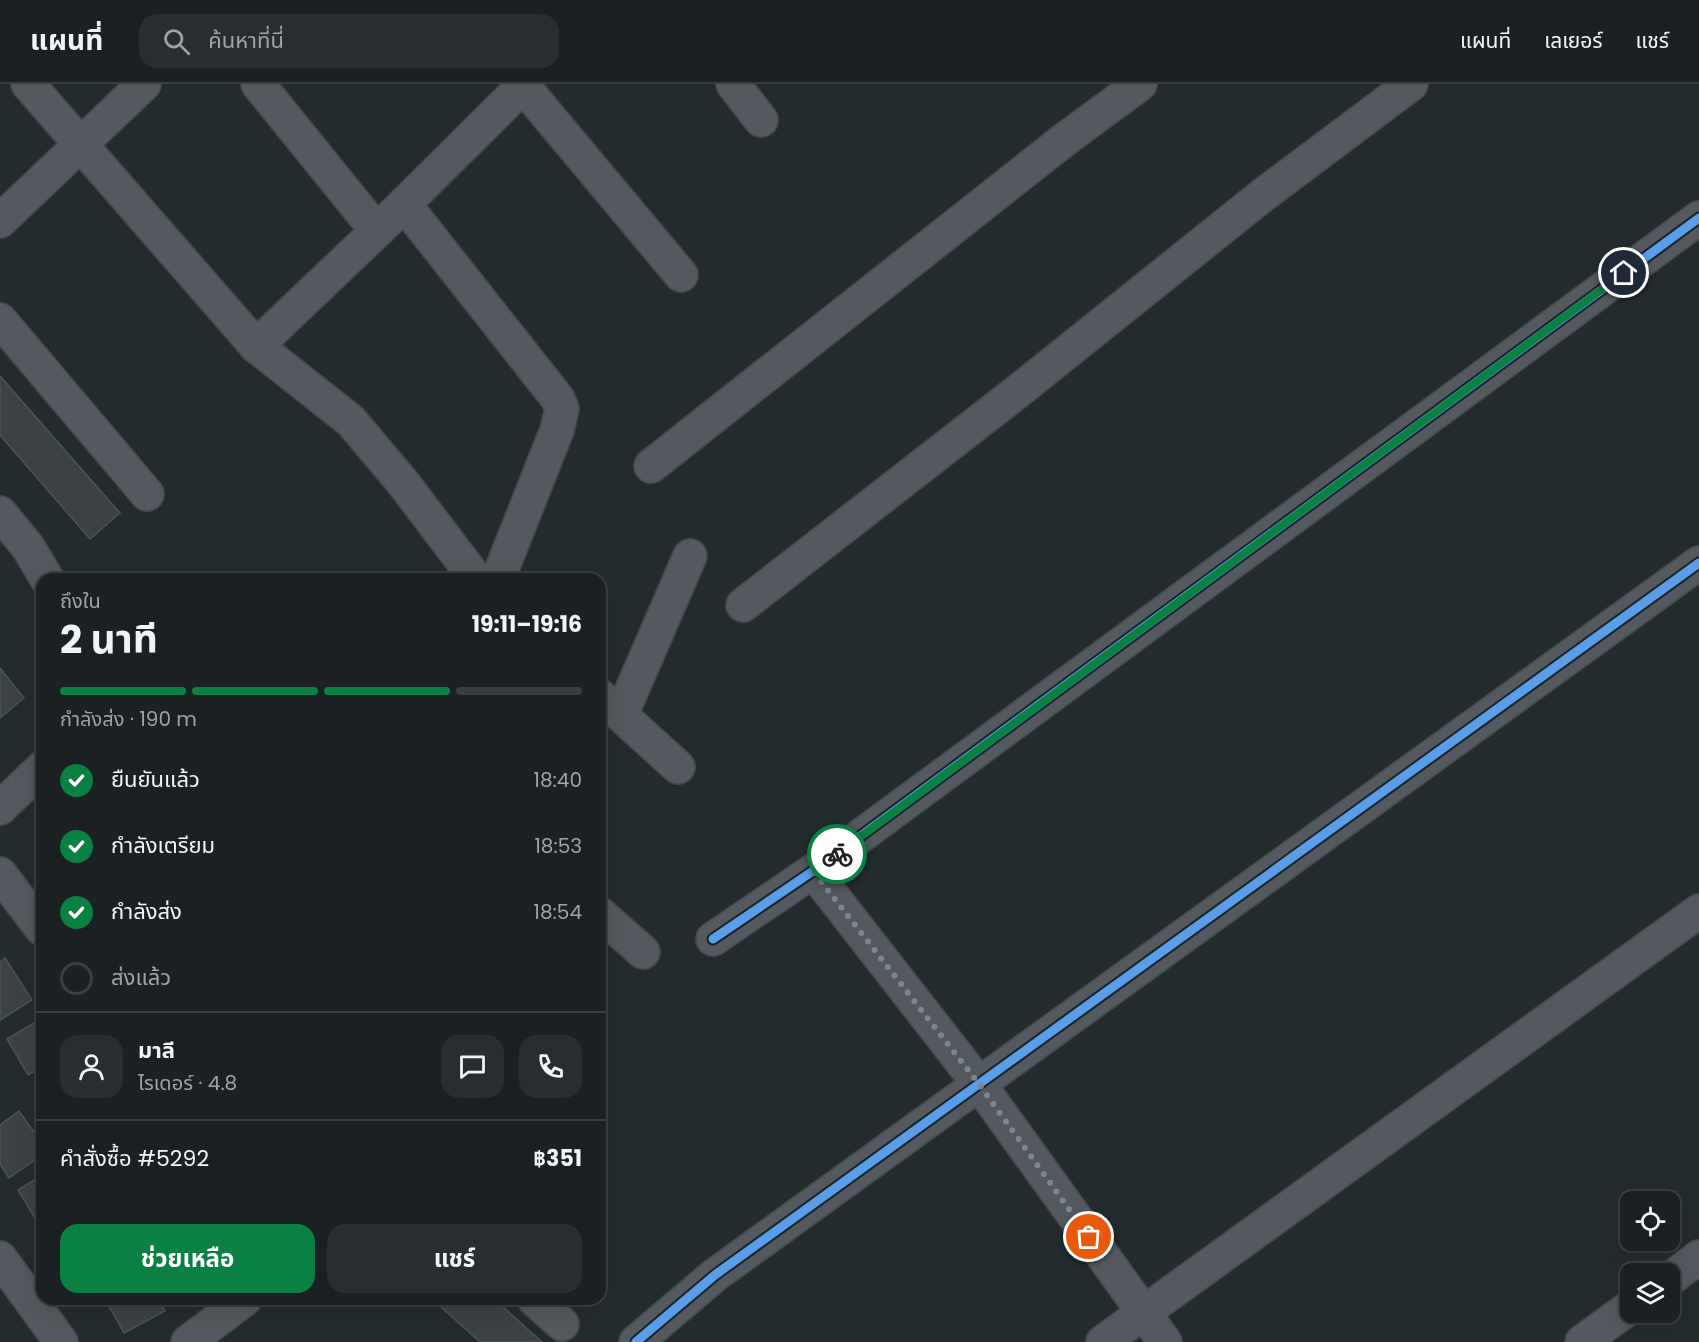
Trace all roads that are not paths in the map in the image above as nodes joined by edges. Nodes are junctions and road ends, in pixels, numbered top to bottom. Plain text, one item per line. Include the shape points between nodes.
1 (28, 84) edge
2 (144, 84) edge
3 (258, 84) edge
4 (733, 84) edge
5 (1140, 84) edge
6 (1411, 84) edge
7 (511, 89) edge
8 (761, 120) dead end
9 (80, 145) junction
10 (404, 204) junction
11 (1699, 218) edge
12 (0, 221) edge
13 (377, 231) junction
14 (681, 275) dead end
15 (0, 320) edge
16 (256, 346) junction
17 (651, 466) dead end
18 (147, 494) dead end
19 (0, 513) edge
20 (690, 556) dead end
21 (1699, 562) edge
22 (43, 573) edge
23 (471, 573) edge
24 (500, 573) edge
25 (743, 605) dead end
26 (611, 706) edge
27 (678, 767) dead end
28 (36, 774) edge
29 (0, 808) edge
30 (813, 871) junction
31 (0, 873) edge
32 (1699, 911) edge
33 (606, 919) edge
34 (36, 921) edge
35 (713, 939) dead end
36 (643, 952) dead end
37 (979, 1084) junction
38 (1699, 1257) edge
39 (0, 1258) edge
40 (1680, 1271) edge
41 (236, 1305) edge
42 (541, 1305) edge
43 (1144, 1313) junction
44 (1620, 1314) edge
45 (562, 1324) dead end
46 (61, 1342) edge
47 (188, 1342) edge
48 (636, 1342) edge
49 (1103, 1342) edge
50 (1165, 1342) edge
51 (1582, 1342) edge

1 - 9 street
2 - 9 street
3 - 13 street
4 - 8 street
5 - 17 street
6 - 25 street via 1263,195
7 - 10 street
7 - 14 street
9 - 12 street
9 - 16 street
10 - 13 street
10 - 24 street via 562,409
11 - 30 street
13 - 16 street
15 - 18 street
16 - 23 street via 351,421
19 - 22 street
20 - 26 street
21 - 37 street
26 - 27 street
28 - 29 street
30 - 35 street
30 - 37 street
31 - 34 street
32 - 43 street
33 - 36 street
37 - 43 street
37 - 48 street via 715,1275
38 - 40 street
39 - 46 street
41 - 47 street
42 - 45 street
43 - 49 street
43 - 50 street
44 - 51 street

